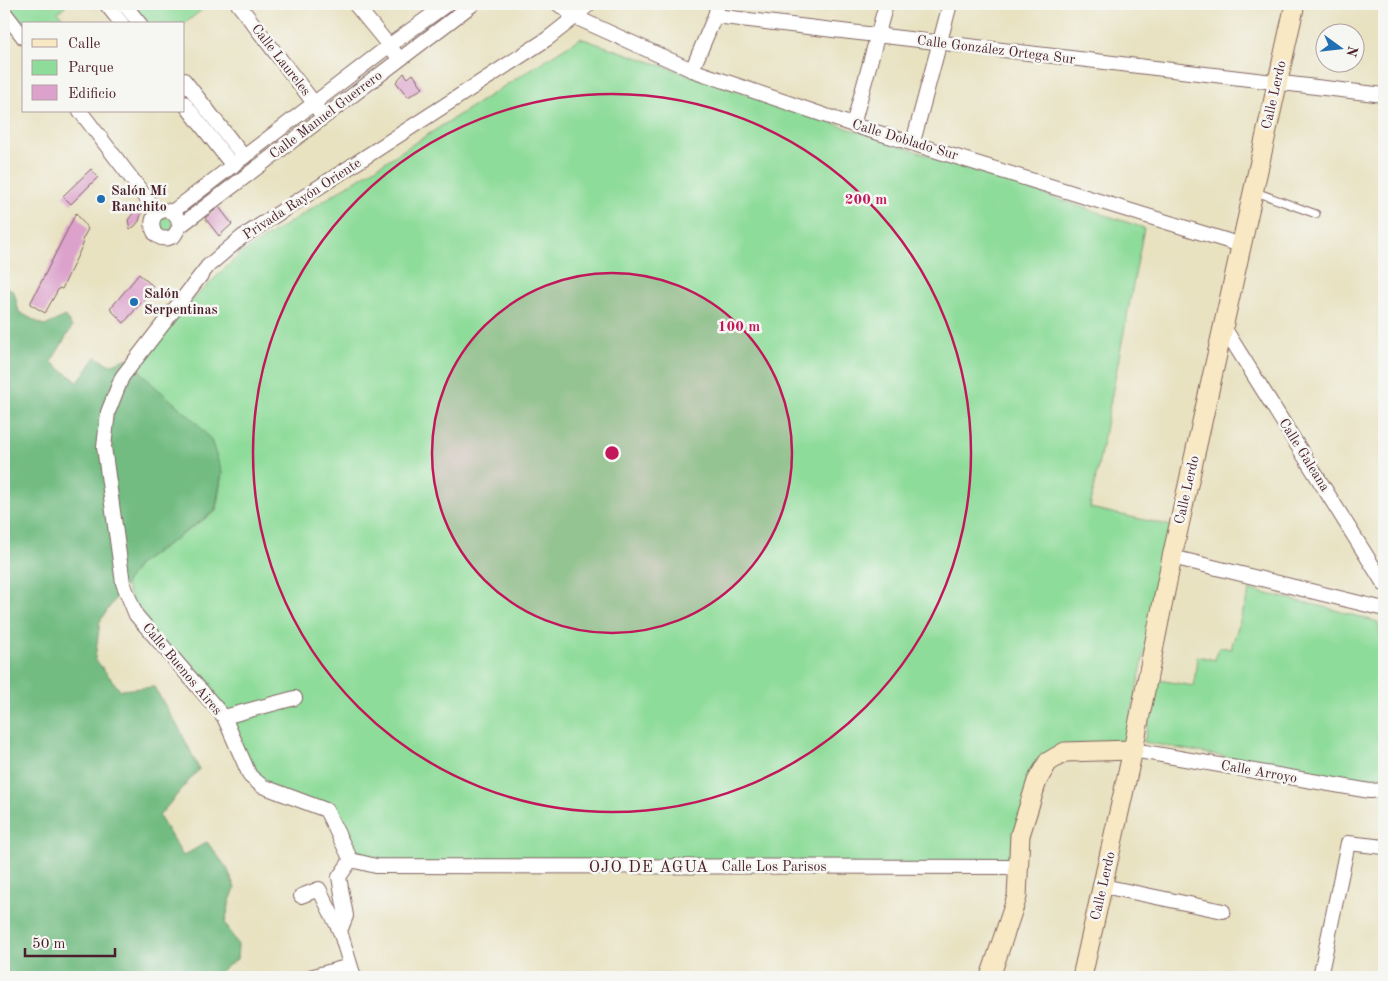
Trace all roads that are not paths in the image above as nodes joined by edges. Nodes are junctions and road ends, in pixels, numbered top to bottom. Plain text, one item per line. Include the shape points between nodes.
1 (106, 4) edge
2 (124, 4) edge
3 (238, 4) edge
4 (355, 4) edge
5 (448, 4) edge
6 (474, 4) edge
7 (558, 4) edge
8 (586, 4) edge
9 (886, 4) edge
10 (950, 4) edge
11 (1295, 4) edge
12 (716, 10) edge
13 (4, 12) edge
14 (575, 17) junction
15 (120, 22) edge
16 (138, 22) edge
17 (22, 35) edge
18 (877, 36) junction
19 (939, 43) junction
20 (390, 45) junction
21 (400, 59) junction
22 (692, 70) junction
23 (185, 81) edge
24 (1277, 83) junction
25 (1384, 95) edge
26 (314, 103) junction
27 (185, 104) edge
28 (81, 112) edge
29 (322, 118) junction
30 (853, 125) junction
31 (913, 142) junction
32 (244, 157) junction
33 (233, 166) junction
34 (1253, 191) junction
35 (172, 212) junction
36 (158, 213) junction
37 (1316, 214) dead end
38 (180, 226) junction
39 (1241, 245) junction
40 (1224, 326) junction
41 (104, 447) joint
42 (1172, 557) junction
43 (1384, 584) edge
44 (1384, 610) edge
45 (295, 698) dead end
46 (224, 718) junction
47 (1133, 750) junction
48 (1384, 790) edge
49 (1384, 847) edge
50 (351, 860) junction
51 (1018, 867) junction
52 (1103, 886) junction
53 (301, 896) dead end
54 (1222, 911) dead end
55 (340, 931) junction
56 (352, 971) edge
57 (310, 977) edge
58 (990, 977) edge
59 (1082, 977) edge
60 (1320, 977) edge

1 - 15 street
2 - 16 street
3 - 26 street, Calle Laureles
4 - 20 street
5 - 20 street, Calle Manuel Guerrero
6 - 21 street, Calle Manuel Guerrero
7 - 14 street
8 - 14 street, Privada Rayón Oriente
9 - 18 street
10 - 19 street
11 - 24 street, Calle Lerdo
12 - 18 street, Calle González Ortega Sur
12 - 22 street
13 - 17 street
14 - 22 street, Calle Doblado Sur
14 - 41 street, Privada Rayón Oriente via 547,39 242,237 208,266 122,377 108,412
18 - 19 street, Calle González Ortega Sur
18 - 30 street
19 - 24 street, Calle González Ortega Sur
19 - 31 street
20 - 21 street
20 - 26 street, Calle Manuel Guerrero
21 - 29 street, Calle Manuel Guerrero
22 - 30 street, Calle Doblado Sur
23 - 32 street
24 - 25 street, Calle González Ortega Sur
24 - 34 street, Calle Lerdo
26 - 29 street, Calle Laureles
26 - 32 street, Calle Manuel Guerrero
27 - 33 street
28 - 36 street
29 - 38 street, Calle Manuel Guerrero
30 - 31 street, Calle Doblado Sur
31 - 39 street, Calle Doblado Sur
32 - 33 street, Calle Manuel Guerrero
33 - 35 street, Calle Manuel Guerrero
34 - 37 lane
34 - 39 street, Calle Lerdo
35 - 36 street
35 - 38 street
36 - 38 street via 152,222 158,237 169,238 178,232
39 - 40 street, Calle Lerdo
40 - 42 street, Calle Lerdo
40 - 43 street, Calle Galeana
41 - 46 street, Calle Buenos Aires via 123,583 136,615
42 - 44 street
42 - 47 street, Calle Lerdo
45 - 46 street
46 - 50 street, Calle Buenos Aires via 250,776 262,786 326,810
47 - 48 street, Calle Arroyo via 1370,791
47 - 51 street via 1065,752 1048,762 1037,781 1020,835
47 - 52 street, Calle Lerdo
49 - 60 street via 1348,842
50 - 51 street, Calle Los Parisos via 376,866
50 - 55 street via 340,878 346,916
51 - 58 street via 1016,897
52 - 54 street
52 - 59 street, Calle Lerdo
53 - 55 street via 320,889
55 - 56 street
56 - 57 street

